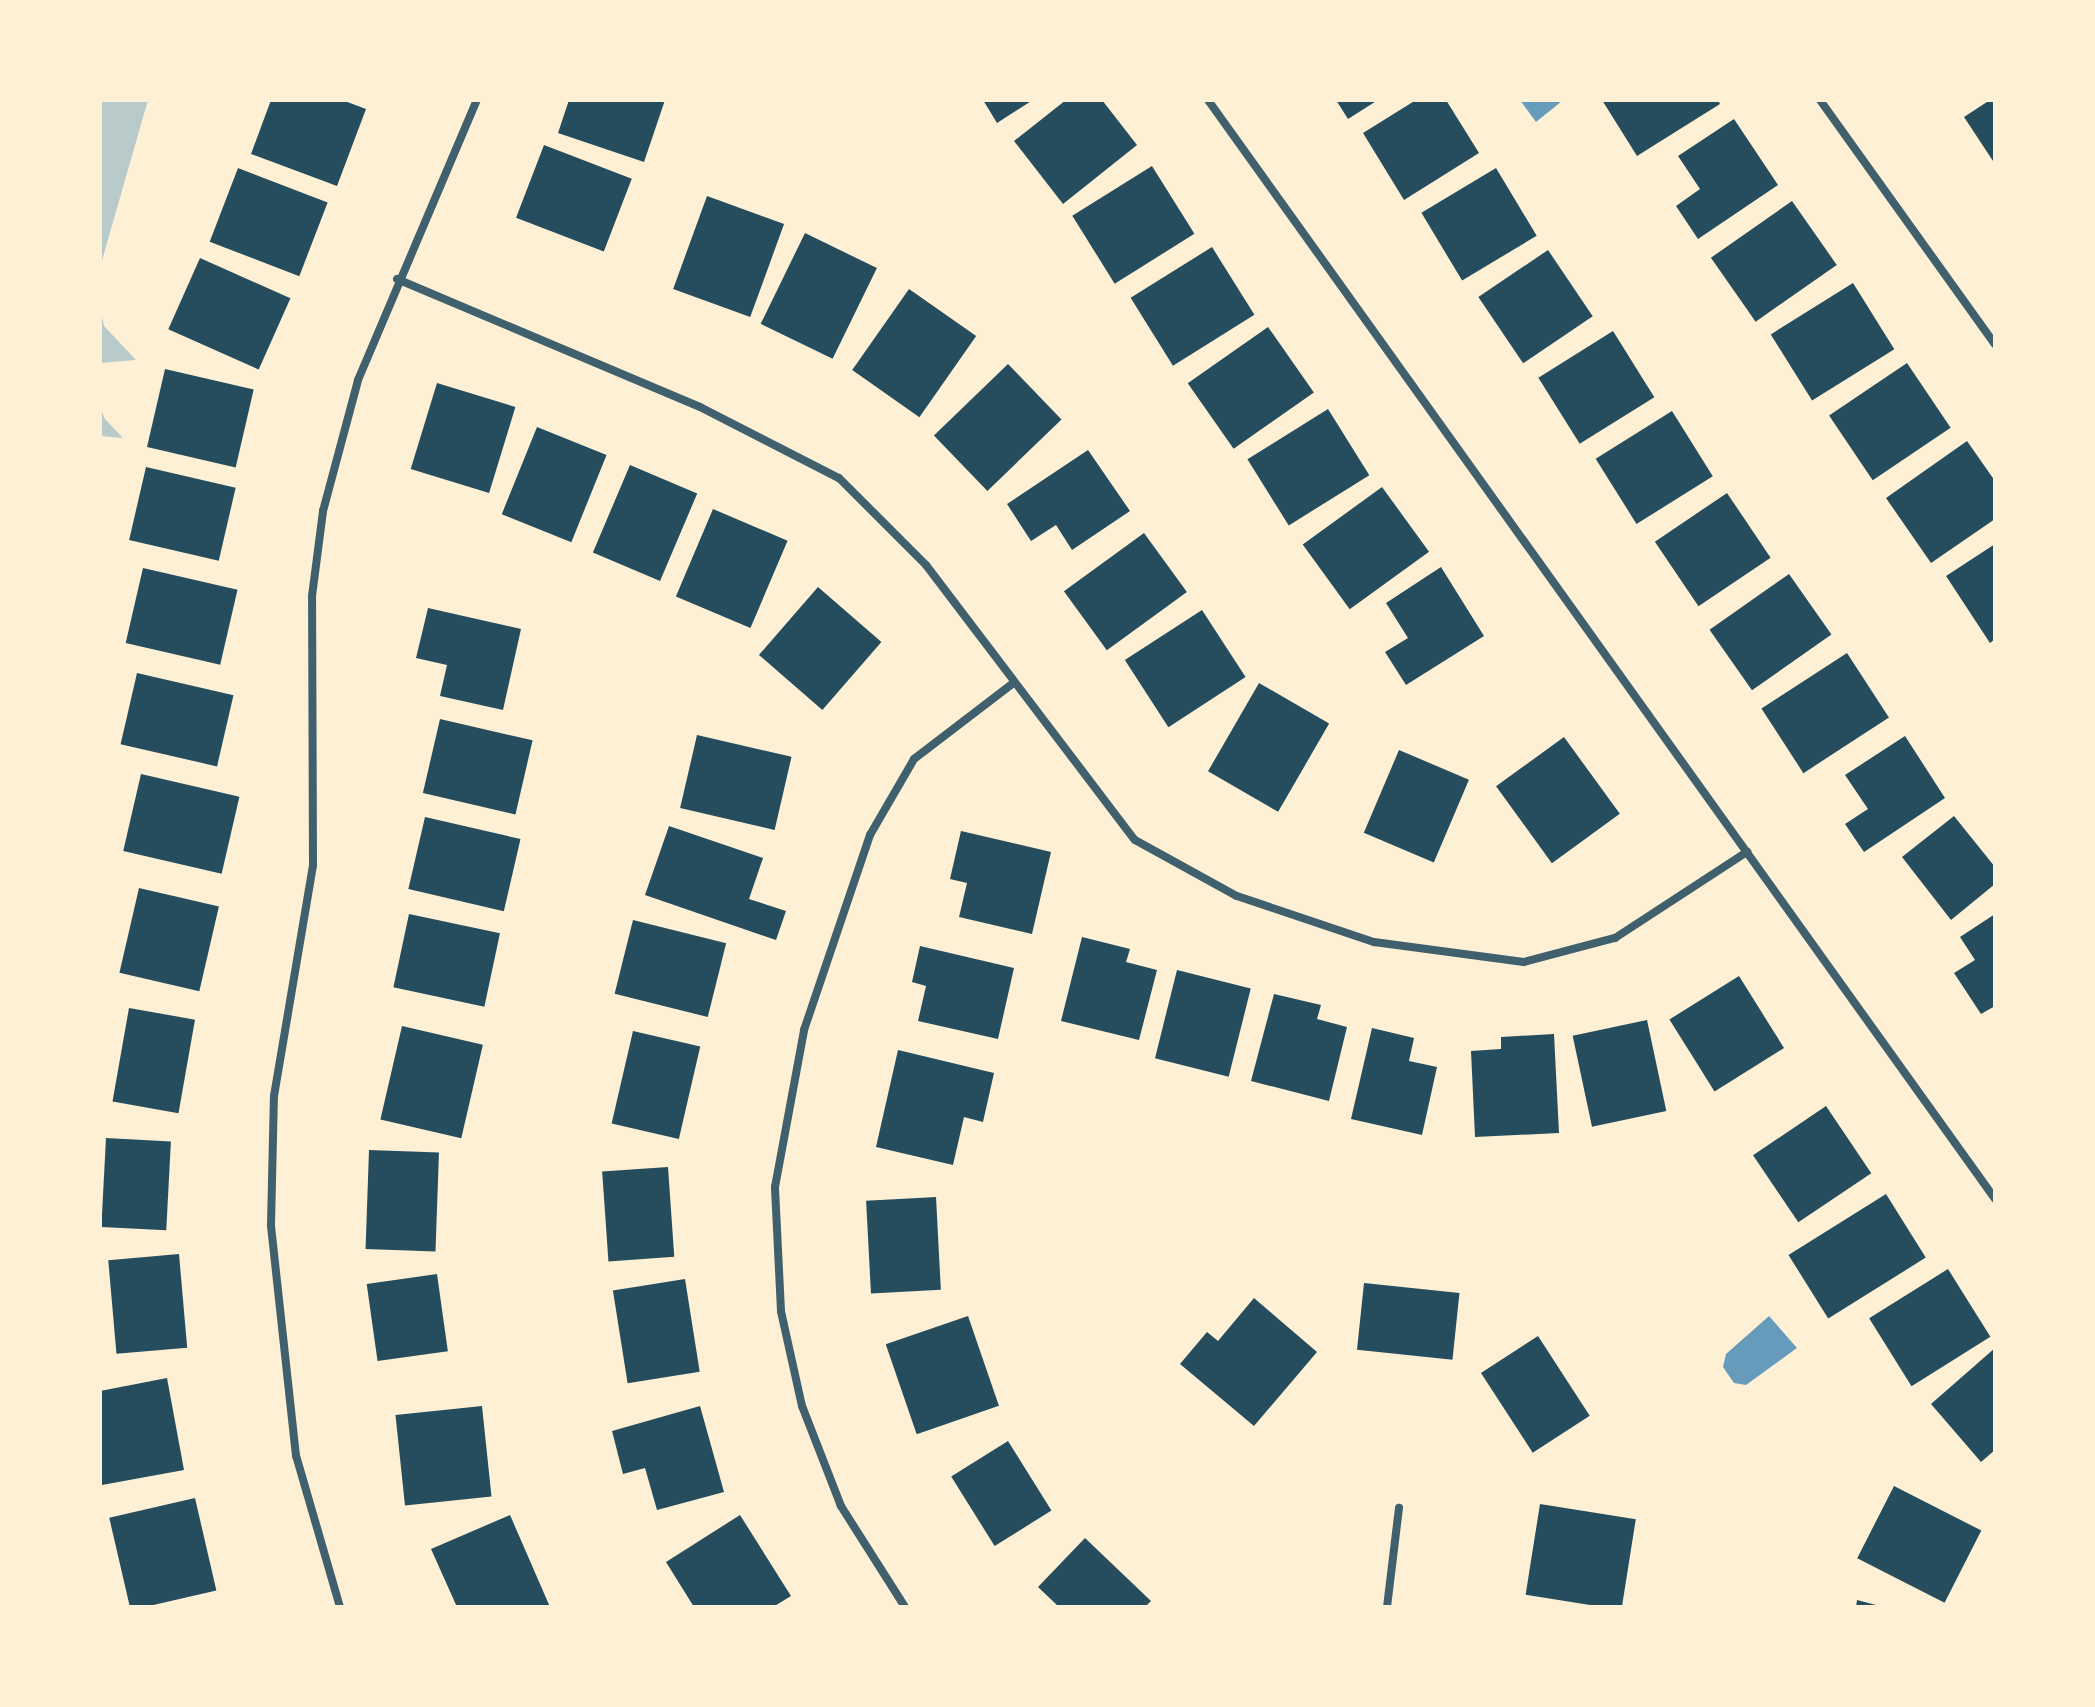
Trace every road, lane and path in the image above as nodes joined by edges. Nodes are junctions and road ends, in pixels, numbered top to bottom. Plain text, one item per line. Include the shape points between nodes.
1 (477, 100) edge
2 (1208, 100) edge
3 (1820, 100) edge
4 (397, 279) junction
5 (1995, 344) edge
6 (1012, 684) junction
7 (1747, 852) junction
8 (1995, 1199) edge
9 (1399, 1508) dead end
10 (340, 1607) edge
11 (905, 1607) edge
12 (1387, 1607) edge

1 - 4 street
2 - 7 street
3 - 5 street
4 - 6 street via 700,407 839,478 926,565
4 - 10 street via 358,380 317,554 313,865 270,1155 271,1225 296,1456
6 - 7 street via 1108,810 1155,855 1237,896 1374,942 1496,962 1572,953 1647,921
6 - 11 street via 914,759 870,835 804,1030 775,1187 781,1311 802,1406 841,1506
7 - 8 street
9 - 12 street

